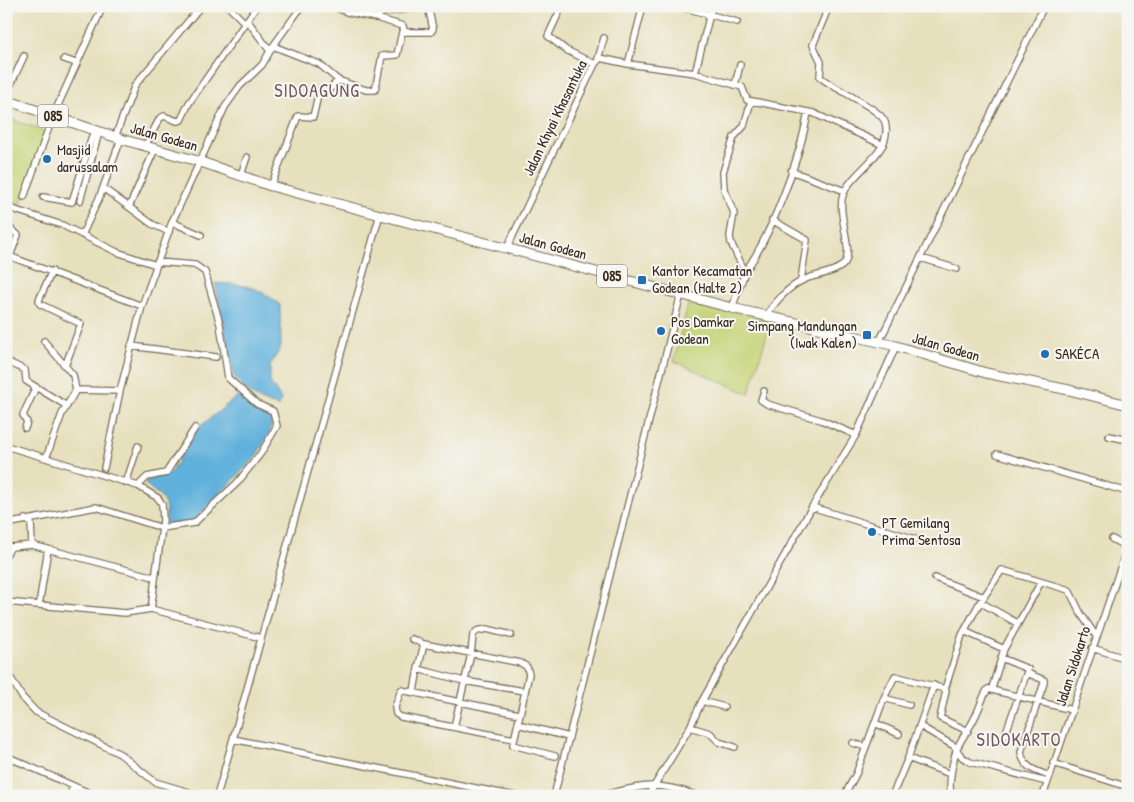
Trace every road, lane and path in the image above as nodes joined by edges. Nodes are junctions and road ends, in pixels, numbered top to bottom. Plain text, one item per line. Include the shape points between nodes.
1 (103, 6) edge
2 (200, 6) edge
3 (228, 6) edge
4 (257, 6) edge
5 (302, 6) edge
6 (332, 6) edge
7 (376, 6) edge
8 (562, 6) edge
9 (643, 6) edge
10 (678, 6) edge
11 (712, 6) edge
12 (829, 6) edge
13 (1044, 6) edge
14 (428, 7) edge
15 (377, 16) junction
16 (709, 16) junction
17 (246, 22) junction
18 (737, 22) dead end
19 (404, 31) junction
20 (604, 38) dead end
21 (271, 48) junction
22 (24, 56) dead end
23 (64, 59) dead end
24 (597, 61) junction
25 (76, 63) junction
26 (628, 64) junction
27 (740, 65) dead end
28 (695, 73) junction
29 (338, 80) junction
30 (735, 85) junction
31 (6, 95) edge
32 (6, 100) edge
33 (751, 101) junction
34 (808, 112) junction
35 (53, 116) junction
36 (96, 131) junction
37 (118, 138) junction
38 (883, 145) junction
39 (145, 146) junction
40 (155, 149) junction
41 (247, 157) dead end
42 (201, 162) junction
43 (791, 171) junction
44 (241, 176) junction
45 (271, 186) junction
46 (103, 188) junction
47 (845, 191) junction
48 (24, 197) dead end
49 (43, 197) dead end
50 (80, 201) dead end
51 (6, 207) edge
52 (130, 207) junction
53 (380, 214) junction
54 (772, 220) junction
55 (172, 222) junction
56 (6, 225) edge
57 (169, 232) junction
58 (82, 235) junction
59 (201, 235) dead end
60 (506, 248) junction
61 (8, 256) edge
62 (921, 258) junction
63 (157, 263) junction
64 (958, 269) dead end
65 (52, 271) junction
66 (745, 272) junction
67 (801, 280) junction
68 (681, 294) junction
69 (142, 306) junction
70 (732, 308) junction
71 (766, 316) junction
72 (44, 341) dead end
73 (879, 342) junction
74 (131, 346) junction
75 (896, 346) junction
76 (216, 357) dead end
77 (6, 361) edge
78 (65, 366) junction
79 (36, 387) junction
80 (76, 390) junction
81 (764, 390) dead end
82 (120, 391) junction
83 (1128, 404) edge
84 (67, 406) junction
85 (25, 428) dead end
86 (195, 428) dead end
87 (856, 435) junction
88 (1110, 436) dead end
89 (1128, 440) edge
90 (6, 446) edge
91 (138, 446) dead end
92 (996, 454) dead end
93 (46, 458) junction
94 (104, 468) dead end
95 (126, 483) junction
96 (138, 486) junction
97 (1128, 492) edge
98 (812, 506) junction
99 (25, 519) junction
100 (6, 524) edge
101 (162, 528) junction
102 (1112, 539) dead end
103 (921, 541) dead end
104 (32, 545) junction
105 (1127, 546) edge
106 (48, 549) junction
107 (7, 552) edge
108 (154, 577) junction
109 (934, 578) dead end
110 (1041, 582) junction
111 (982, 599) junction
112 (6, 602) edge
113 (39, 604) junction
114 (151, 609) junction
115 (1017, 623) junction
116 (964, 631) junction
117 (511, 635) dead end
118 (1096, 636) junction
119 (261, 638) junction
120 (412, 639) dead end
121 (424, 644) junction
122 (1092, 648) junction
123 (1004, 649) junction
124 (471, 654) junction
125 (1001, 658) junction
126 (1128, 659) edge
127 (418, 669) junction
128 (6, 670) edge
129 (1027, 674) junction
130 (464, 681) junction
131 (934, 685) junction
132 (992, 688) junction
133 (945, 689) junction
134 (414, 691) junction
135 (524, 691) junction
136 (1018, 695) junction
137 (884, 698) junction
138 (1037, 700) junction
139 (702, 701) junction
140 (461, 702) junction
141 (909, 705) dead end
142 (724, 707) dead end
143 (1072, 710) junction
144 (519, 714) junction
145 (518, 724) junction
146 (875, 724) junction
147 (920, 726) junction
148 (454, 727) junction
149 (690, 727) junction
150 (968, 731) junction
151 (899, 734) dead end
152 (569, 737) junction
153 (233, 739) junction
154 (514, 739) junction
155 (1003, 741) dead end
156 (853, 743) dead end
157 (734, 747) dead end
158 (866, 747) junction
159 (956, 751) junction
160 (6, 756) edge
161 (555, 756) dead end
162 (908, 758) junction
163 (1053, 763) junction
164 (950, 774) junction
165 (1048, 779) junction
166 (656, 785) junction
167 (74, 786) junction
168 (1128, 787) edge
169 (69, 796) edge
170 (96, 796) edge
171 (202, 796) edge
172 (217, 796) edge
173 (515, 796) edge
174 (554, 796) edge
175 (599, 796) edge
176 (648, 796) edge
177 (698, 796) edge
178 (844, 796) edge
179 (892, 796) edge
180 (952, 796) edge
181 (1043, 796) edge

1 - 25 street
2 - 37 street via 135,85
3 - 17 street
4 - 17 street
5 - 21 street
6 - 15 street via 347,12
7 - 15 street
8 - 24 street via 548,36 566,50
9 - 26 street
10 - 16 street
11 - 16 street
12 - 38 street via 813,47 821,62 821,78 881,114 886,132
13 - 62 street
14 - 15 street
14 - 19 street via 433,27 431,32
15 - 19 street via 403,26
16 - 18 street
16 - 28 street
17 - 21 street
17 - 39 street via 189,103 183,117 177,121 164,116 160,118
19 - 29 street via 398,55 382,56 375,90
20 - 24 street
21 - 29 street via 319,64
21 - 42 street via 262,65 240,86 225,107
22 - 31 street
23 - 25 street
24 - 26 street, Jalan Khyai Khasantuka
24 - 60 street, Jalan Khyai Khasantuka
25 - 35 street
26 - 28 street, Jalan Khyai Khasantuka
27 - 30 street
28 - 30 street, Jalan Khyai Khasantuka
29 - 45 street via 329,90 320,91 313,117 298,116
30 - 33 street, Jalan Khyai Khasantuka via 742,87 745,98
32 - 35 main road, Jalan Godean / 085
33 - 34 street
33 - 66 street via 744,126 734,137 723,172 724,189 734,213 731,243
34 - 38 street
34 - 43 street via 802,146
35 - 36 main road, Jalan Godean / 085
35 - 48 street
36 - 37 main road, Jalan Godean / 085
36 - 49 street via 72,202
36 - 50 street
37 - 39 main road, Jalan Godean / 085
37 - 46 street
38 - 47 street
39 - 40 main road, Jalan Godean / 085
40 - 42 main road, Jalan Godean / 085
40 - 52 street
41 - 44 street
42 - 44 main road, Jalan Godean / 085
42 - 55 street
43 - 47 street
43 - 54 street
44 - 45 main road, Jalan Godean / 085
45 - 53 main road, Jalan Godean / 085
46 - 52 street
46 - 58 street
47 - 67 street via 841,212 849,257 837,269
51 - 58 street
52 - 57 street
53 - 60 main road, Jalan Godean / 085
53 - 119 street
54 - 66 street
54 - 67 street via 806,240
55 - 57 street
55 - 59 street
56 - 61 street via 18,235
57 - 63 street
58 - 63 street via 116,252
60 - 68 main road, Jalan Godean / 085
61 - 65 street
62 - 64 street
62 - 73 street
63 - 69 street
63 - 101 street via 195,266 205,272 220,324 228,378 257,404 273,411 277,426 237,483 194,523
65 - 69 street
65 - 78 street via 40,304 81,324
66 - 70 street
67 - 71 street via 776,301
68 - 70 main road, Jalan Godean / 085
68 - 152 street
69 - 74 street
70 - 71 main road, Jalan Godean / 085
71 - 73 main road, Jalan Godean / 085
72 - 78 street
73 - 75 main road, Jalan Godean / 085
74 - 76 street
74 - 82 street
75 - 83 main road, Jalan Godean / 085 via 986,373
75 - 87 street
77 - 79 street via 25,370 26,381
78 - 80 street via 76,381
79 - 84 street
79 - 85 street via 23,415 27,422
80 - 82 street
80 - 84 street
81 - 87 street via 761,400 767,404 821,420
82 - 94 street
84 - 93 street
86 - 96 street via 166,473 147,477
87 - 98 street
88 - 89 street
90 - 93 street
91 - 95 street
92 - 97 street
93 - 95 street
95 - 96 street
96 - 101 street via 153,494 162,504
98 - 103 street
98 - 139 street
99 - 100 street
99 - 101 street via 96,508
99 - 104 street via 30,523
100 - 107 street
101 - 108 street
102 - 105 street
104 - 106 street
104 - 107 street via 11,547
105 - 118 street, Jalan Sidokarto
106 - 108 street
106 - 113 street
108 - 114 street
109 - 111 street
110 - 111 street via 1002,570
110 - 115 street
110 - 118 street via 1070,590
111 - 115 street
111 - 116 street
112 - 113 street
113 - 114 street via 125,613
114 - 119 street
115 - 123 street
116 - 123 street
116 - 133 street
117 - 124 street via 487,629 477,631 473,635
118 - 122 street, Jalan Sidokarto
119 - 153 street
120 - 121 street
121 - 124 street
121 - 127 street
122 - 126 street
122 - 143 street, Jalan Sidokarto
123 - 125 street
124 - 130 street
124 - 135 street via 521,663 527,667 529,674
125 - 129 street via 1026,668
125 - 132 street
127 - 130 street
127 - 134 street
128 - 171 street via 22,697 36,712 120,754 155,782
129 - 136 street
129 - 138 street via 1044,682
130 - 135 street
130 - 140 street
131 - 133 street
131 - 137 street via 895,676
131 - 147 street
132 - 136 street
132 - 150 street via 986,690
133 - 150 street via 940,718
134 - 140 street
134 - 148 street via 401,690 396,714
135 - 144 street
136 - 138 street
136 - 155 street
137 - 141 street
137 - 146 street
138 - 143 street
138 - 165 street via 1021,752 1028,768
139 - 142 street
139 - 149 street
140 - 144 street
140 - 148 street
143 - 163 street, Jalan Sidokarto
144 - 145 street
145 - 152 street
145 - 154 street
146 - 151 street
146 - 158 street
147 - 159 street via 954,746
147 - 162 street
148 - 154 street
149 - 157 street via 710,733 719,742
149 - 166 street
150 - 159 street
152 - 174 street
153 - 172 street
153 - 173 street
154 - 161 street via 513,745
156 - 158 street
158 - 178 street
159 - 164 street
159 - 165 street via 970,762
160 - 167 street
162 - 164 street
162 - 179 street
163 - 165 street, Jalan Sidokarto
163 - 168 street
164 - 180 street
165 - 181 street, Jalan Sidokarto
166 - 175 street
166 - 176 street
166 - 177 street
167 - 169 street
167 - 170 street

